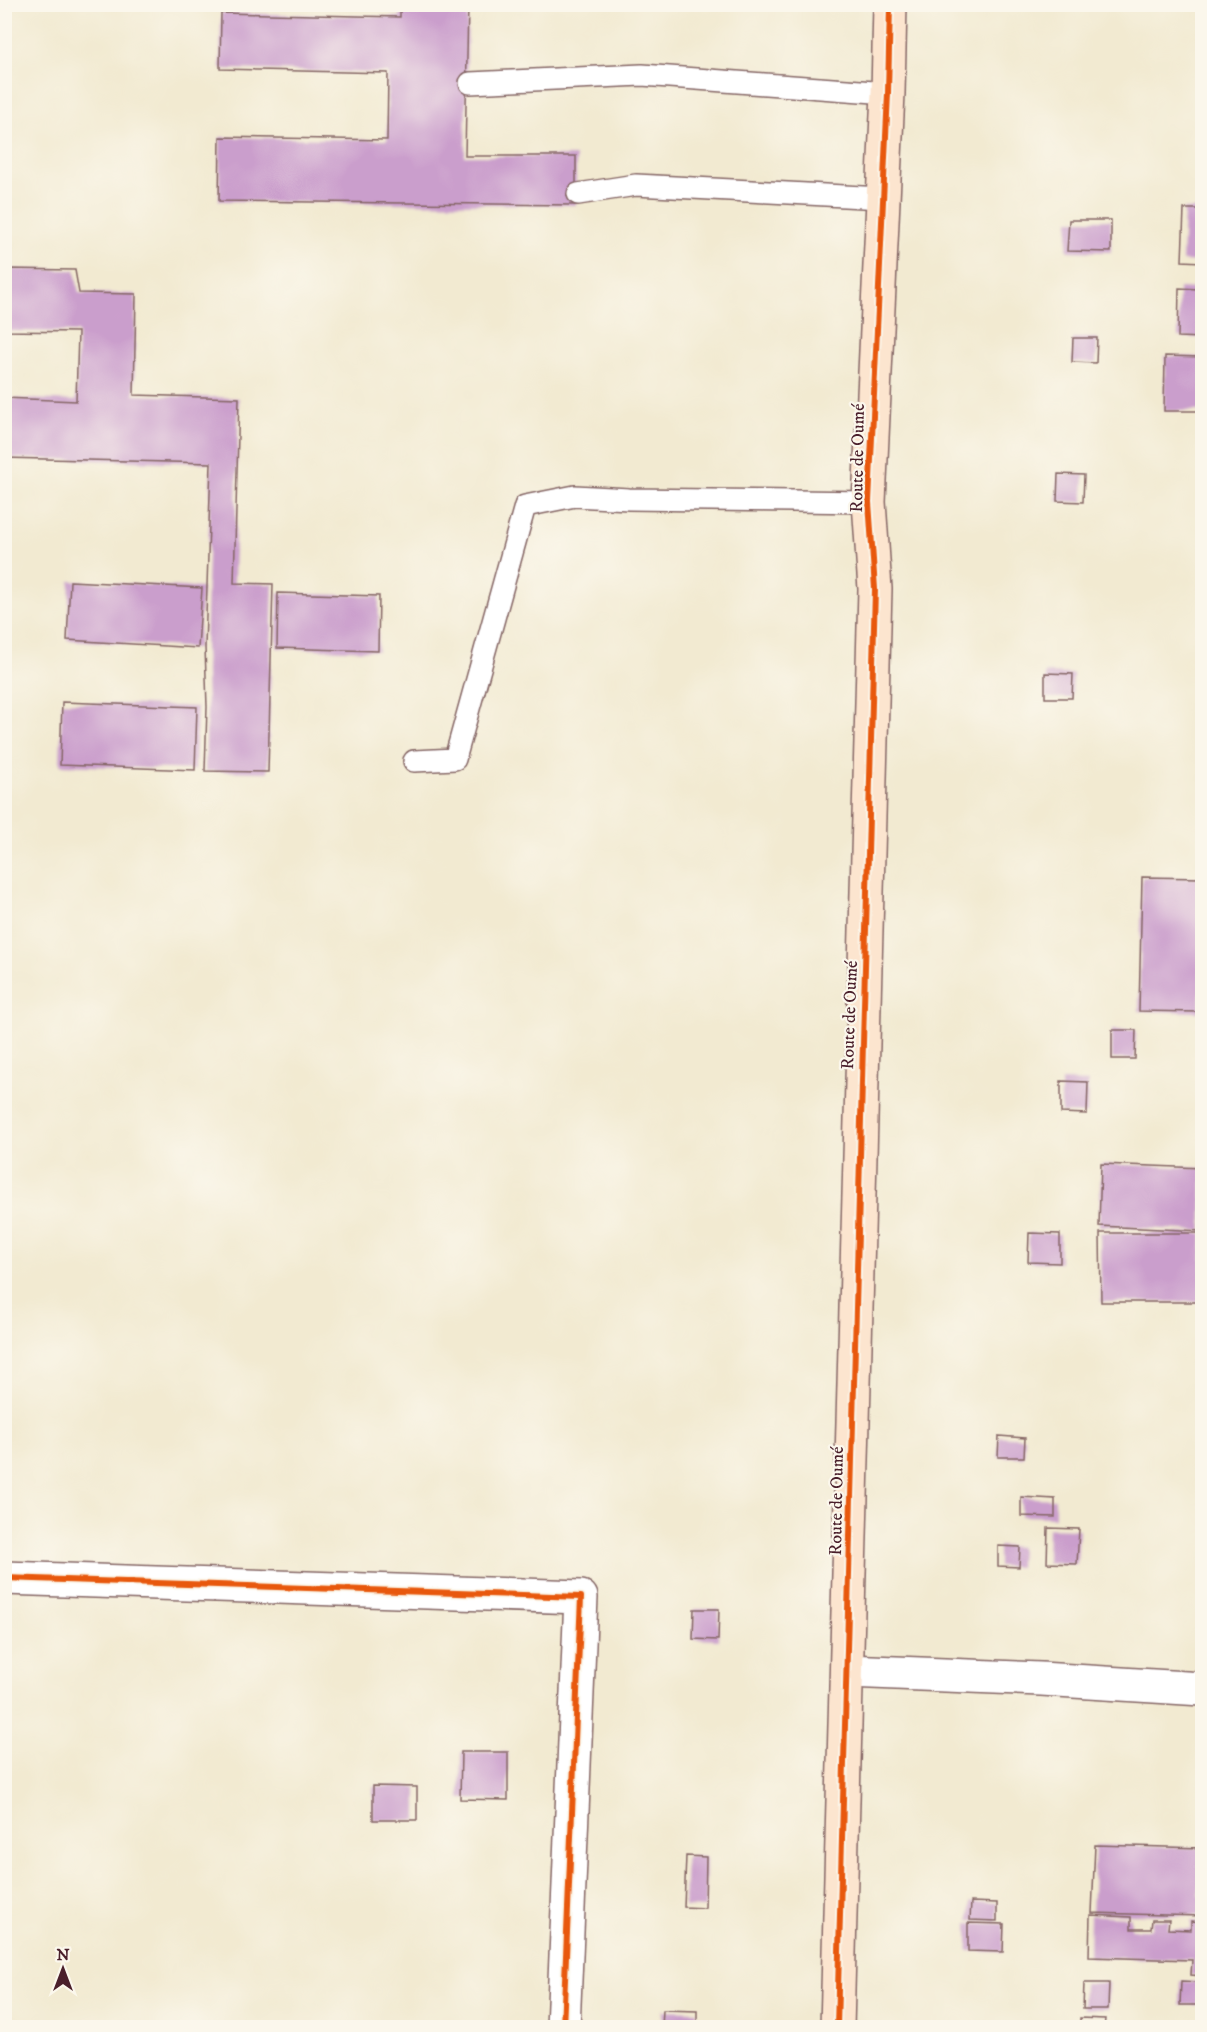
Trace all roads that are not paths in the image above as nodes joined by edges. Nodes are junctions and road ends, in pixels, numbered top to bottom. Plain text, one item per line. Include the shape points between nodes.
1 (890, 4) edge
2 (470, 83) dead end
3 (888, 93) junction
4 (578, 194) dead end
5 (882, 198) junction
6 (869, 502) junction
7 (414, 761) dead end
8 (4, 1578) edge
9 (846, 1671) junction
10 (1203, 1689) edge
11 (564, 2028) edge
12 (837, 2028) edge

1 - 3 street, Route de Oumé
2 - 3 lane via 642,75
3 - 5 street, Route de Oumé
4 - 5 lane via 636,185
5 - 6 street, Route de Oumé
6 - 7 lane via 575,496 525,506 455,759
6 - 9 street, Route de Oumé via 875,589
8 - 11 street via 581,1597
9 - 10 street
9 - 12 street, Route de Oumé

